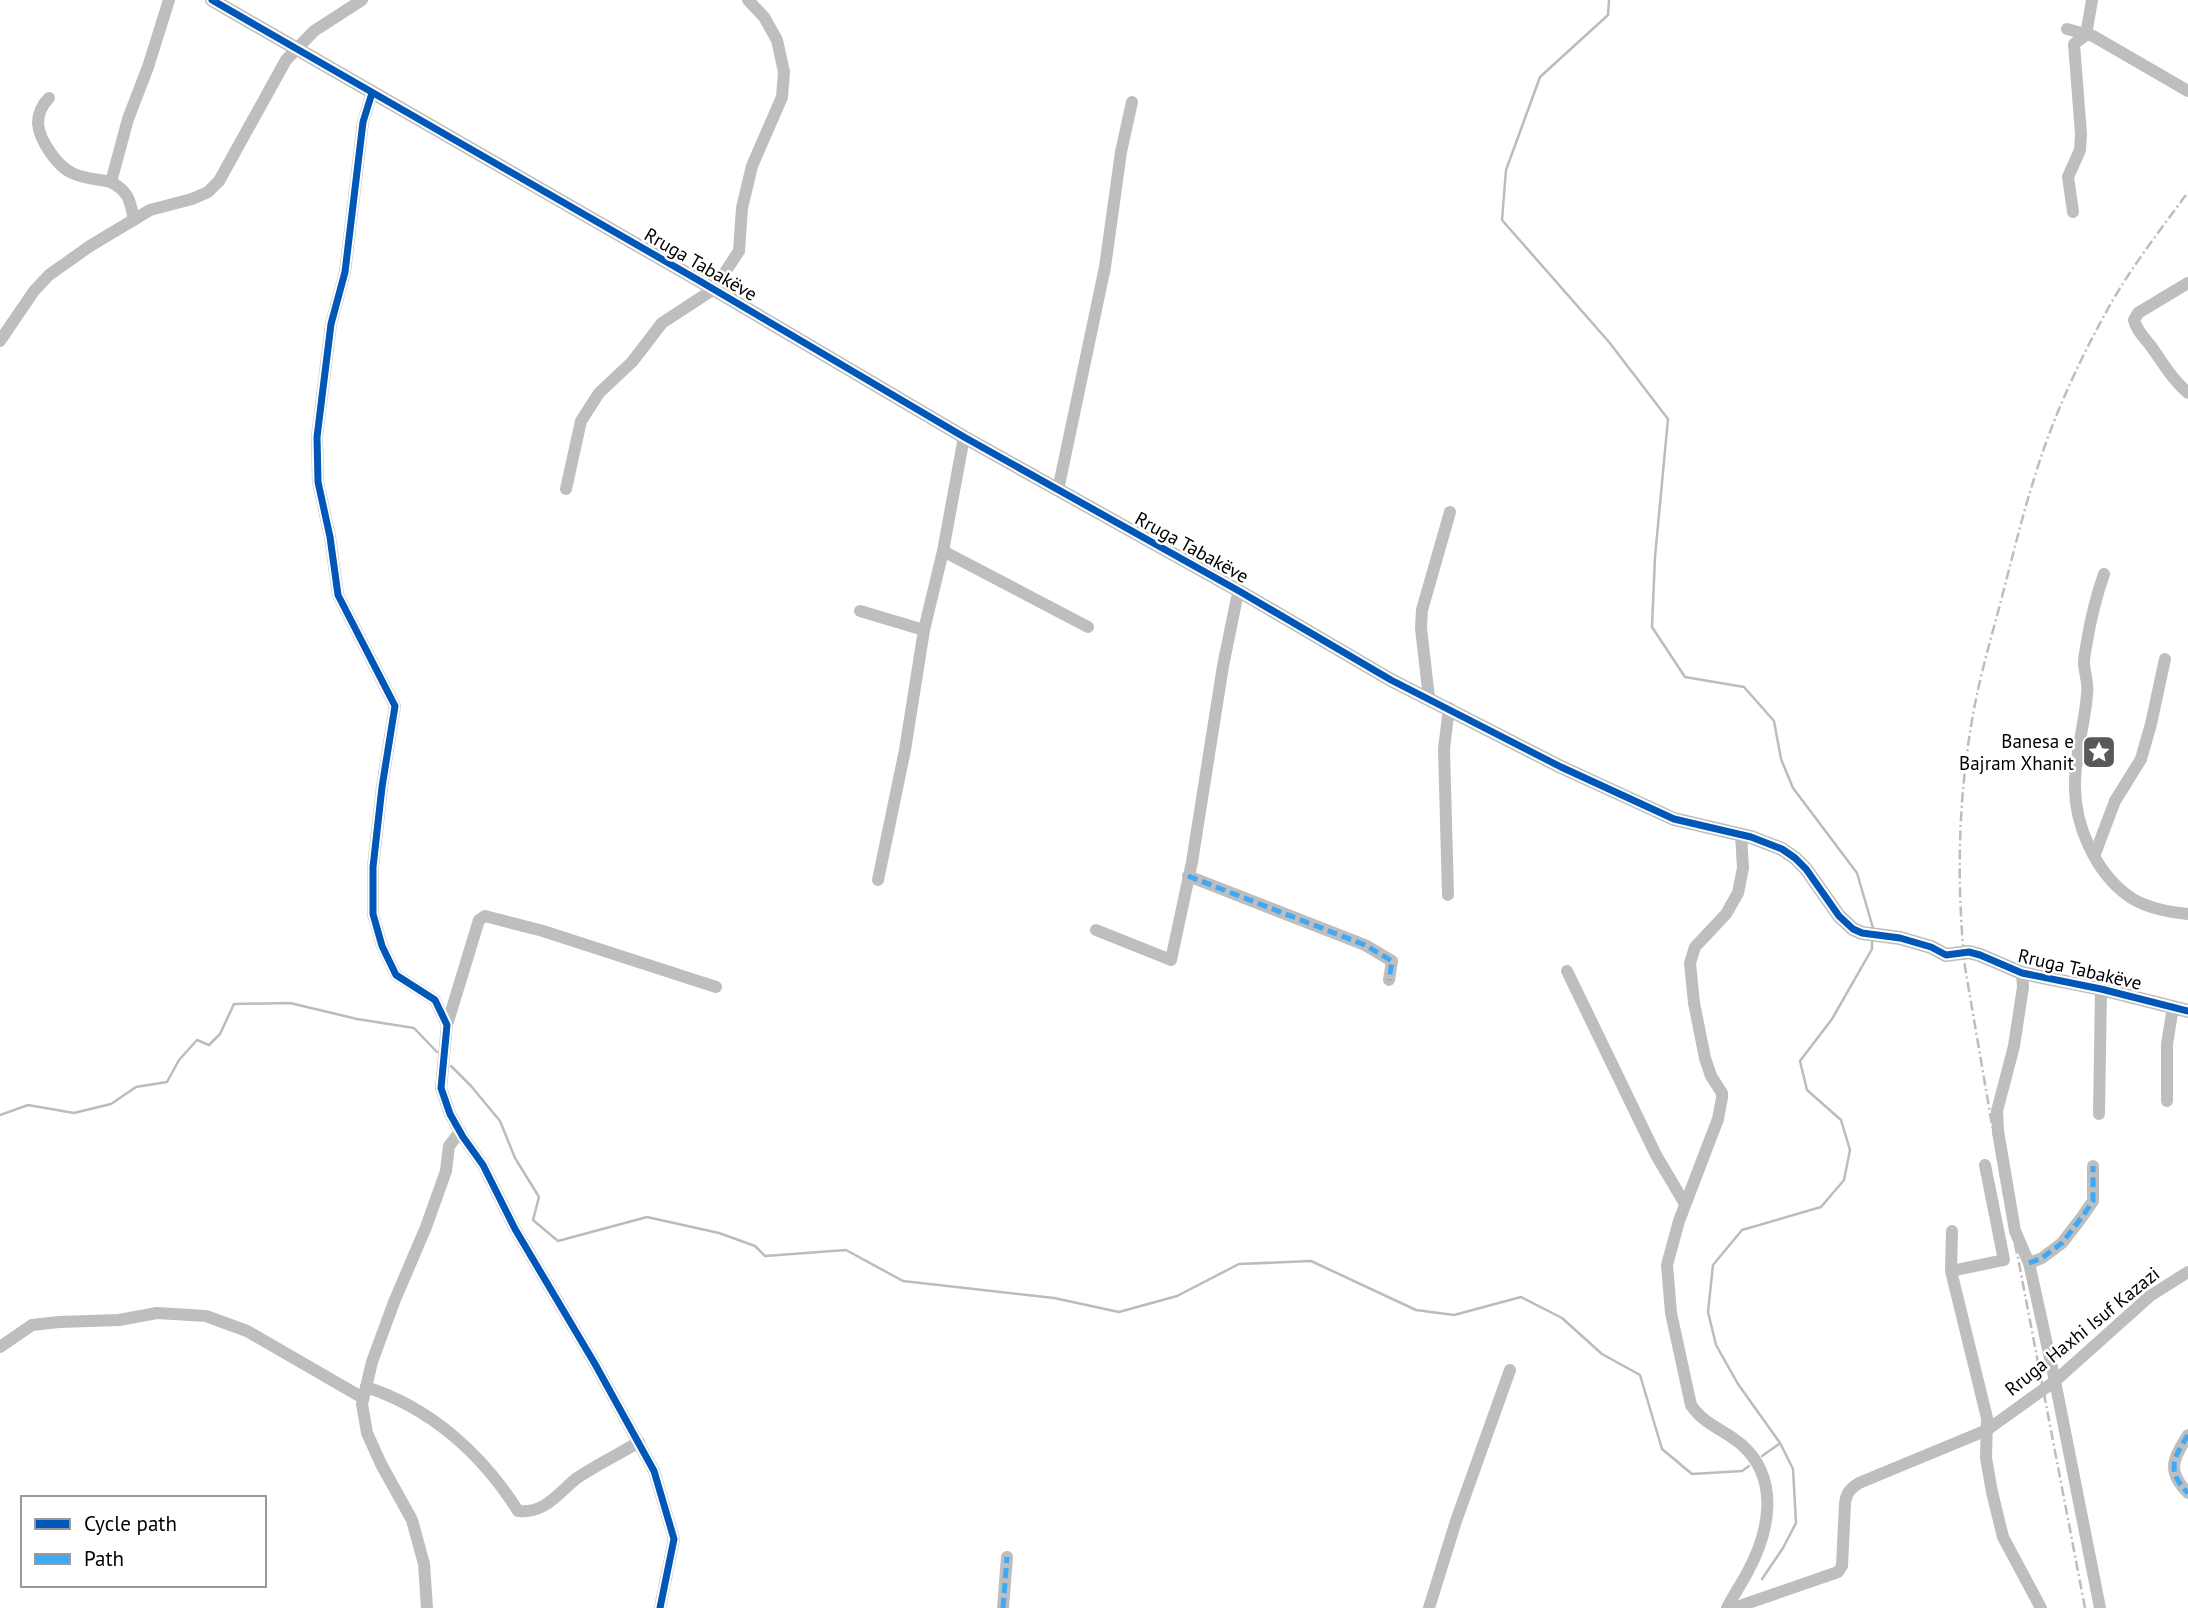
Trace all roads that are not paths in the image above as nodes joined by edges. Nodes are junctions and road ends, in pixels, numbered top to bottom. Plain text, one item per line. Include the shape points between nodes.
1 (169, 0) edge
2 (212, 0) edge
3 (362, 0) edge
4 (748, 0) edge
5 (2092, 0) edge
6 (2067, 29) dead end
7 (2086, 35) junction
8 (296, 49) junction
9 (2188, 91) edge
10 (372, 93) junction
11 (48, 98) dead end
12 (1132, 102) dead end
13 (111, 182) junction
14 (2073, 212) dead end
15 (134, 220) junction
16 (2188, 283) edge
17 (714, 289) junction
18 (0, 341) edge
19 (2188, 393) edge
20 (964, 437) junction
21 (566, 489) dead end
22 (1058, 489) junction
23 (1450, 512) dead end
24 (943, 551) junction
25 (2104, 574) dead end
26 (1240, 591) junction
27 (860, 611) dead end
28 (1088, 627) dead end
29 (924, 629) junction
30 (2165, 659) dead end
31 (1429, 698) junction
32 (1449, 708) junction
33 (1741, 835) junction
34 (2095, 854) junction
35 (1188, 876) junction
36 (878, 880) dead end
37 (1448, 895) dead end
38 (2188, 914) edge
39 (1096, 930) dead end
40 (1567, 971) dead end
41 (2022, 973) junction
42 (1390, 980) dead end
43 (716, 987) dead end
44 (2101, 989) junction
45 (2173, 1007) junction
46 (2188, 1011) edge
47 (447, 1025) junction
48 (2166, 1101) dead end
49 (2099, 1114) dead end
50 (460, 1132) junction
51 (1985, 1165) dead end
52 (2093, 1166) dead end
53 (1685, 1204) junction
54 (1952, 1231) dead end
55 (2029, 1263) junction
56 (1951, 1271) junction
57 (2188, 1272) edge
58 (0, 1347) edge
59 (1510, 1370) dead end
60 (2055, 1381) junction
61 (364, 1393) junction
62 (1987, 1430) junction
63 (2188, 1435) edge
64 (639, 1442) junction
65 (2188, 1493) edge
66 (1007, 1557) dead end
67 (427, 1608) edge
68 (660, 1608) edge
69 (1003, 1608) edge
70 (1429, 1608) edge
71 (1727, 1608) edge
72 (1734, 1608) edge
73 (2041, 1608) edge
74 (2100, 1608) edge

1 - 13 street
2 - 8 street, Rruga Tabakëve
3 - 8 street via 314,31
4 - 17 street via 776,40 784,72 782,97 751,166 739,251
5 - 7 street
6 - 7 street
7 - 9 street
7 - 14 street via 2074,44 2081,134 2068,177
8 - 10 street, Rruga Tabakëve
8 - 15 street via 219,181 192,200 150,210
10 - 17 street, Rruga Tabakëve
10 - 47 street via 363,122 345,272 331,324 317,437 318,482 338,594 395,706 373,867 373,914 396,975 435,1000
11 - 13 street via 38,126 61,165 80,176
12 - 22 street via 1105,267
13 - 15 street via 124,189
15 - 18 street via 49,275
16 - 19 street via 2138,313 2134,320 2165,370
17 - 20 street, Rruga Tabakëve
17 - 21 street via 662,323 632,362 598,393 581,421
20 - 22 street, Rruga Tabakëve
20 - 24 street
22 - 26 street, Rruga Tabakëve
23 - 31 street via 1422,610
24 - 28 street
24 - 29 street
25 - 34 street via 2084,663 2087,694 2075,783 2076,808
26 - 31 street, Rruga Tabakëve
26 - 35 street
27 - 29 street
29 - 36 street
30 - 34 street via 2141,759 2115,801
31 - 32 street, Rruga Tabakëve
32 - 33 street, Rruga Tabakëve via 1674,819
32 - 37 street via 1444,749
33 - 41 street, Rruga Tabakëve via 1769,842 1795,858 1853,929 1900,938 1946,955 1969,952
33 - 53 street via 1738,893 1726,914 1695,947 1690,963 1705,1058 1722,1098
34 - 38 street via 2102,871 2128,896 2168,912
35 - 39 street via 1171,960
35 - 42 street via 1365,945 1392,961
40 - 53 street via 1656,1155
41 - 44 street, Rruga Tabakëve
41 - 55 street via 2014,1046 1997,1120 2015,1231
43 - 47 street via 485,916 479,920
44 - 45 street, Rruga Tabakëve
44 - 49 street
45 - 46 street, Rruga Tabakëve
45 - 48 street
47 - 50 street via 441,1088
50 - 61 street via 449,1146 446,1171 394,1301
50 - 64 street
51 - 56 street via 2004,1260
52 - 55 street via 2093,1201 2062,1243
53 - 71 street via 1667,1265 1671,1313 1688,1397 1699,1416 1750,1453 1762,1472 1767,1494 1761,1543
54 - 56 street
55 - 60 street
56 - 62 street
57 - 60 street, Rruga Haxhi Isuf Kazazi via 2150,1296
58 - 61 street via 32,1325 157,1313 206,1316 247,1331
59 - 70 street
60 - 62 street, Rruga Haxhi Isuf Kazazi
60 - 74 street
61 - 64 street via 389,1395 443,1426 501,1484 518,1511 546,1505 578,1478
61 - 67 street via 366,1433 412,1520 424,1564
62 - 72 street, Rruga Haxhi Isuf Kazazi via 1850,1489 1838,1572
62 - 73 street via 1986,1458 2003,1537
63 - 65 street via 2174,1464 2176,1481
64 - 68 street via 654,1471 674,1539
66 - 69 street

